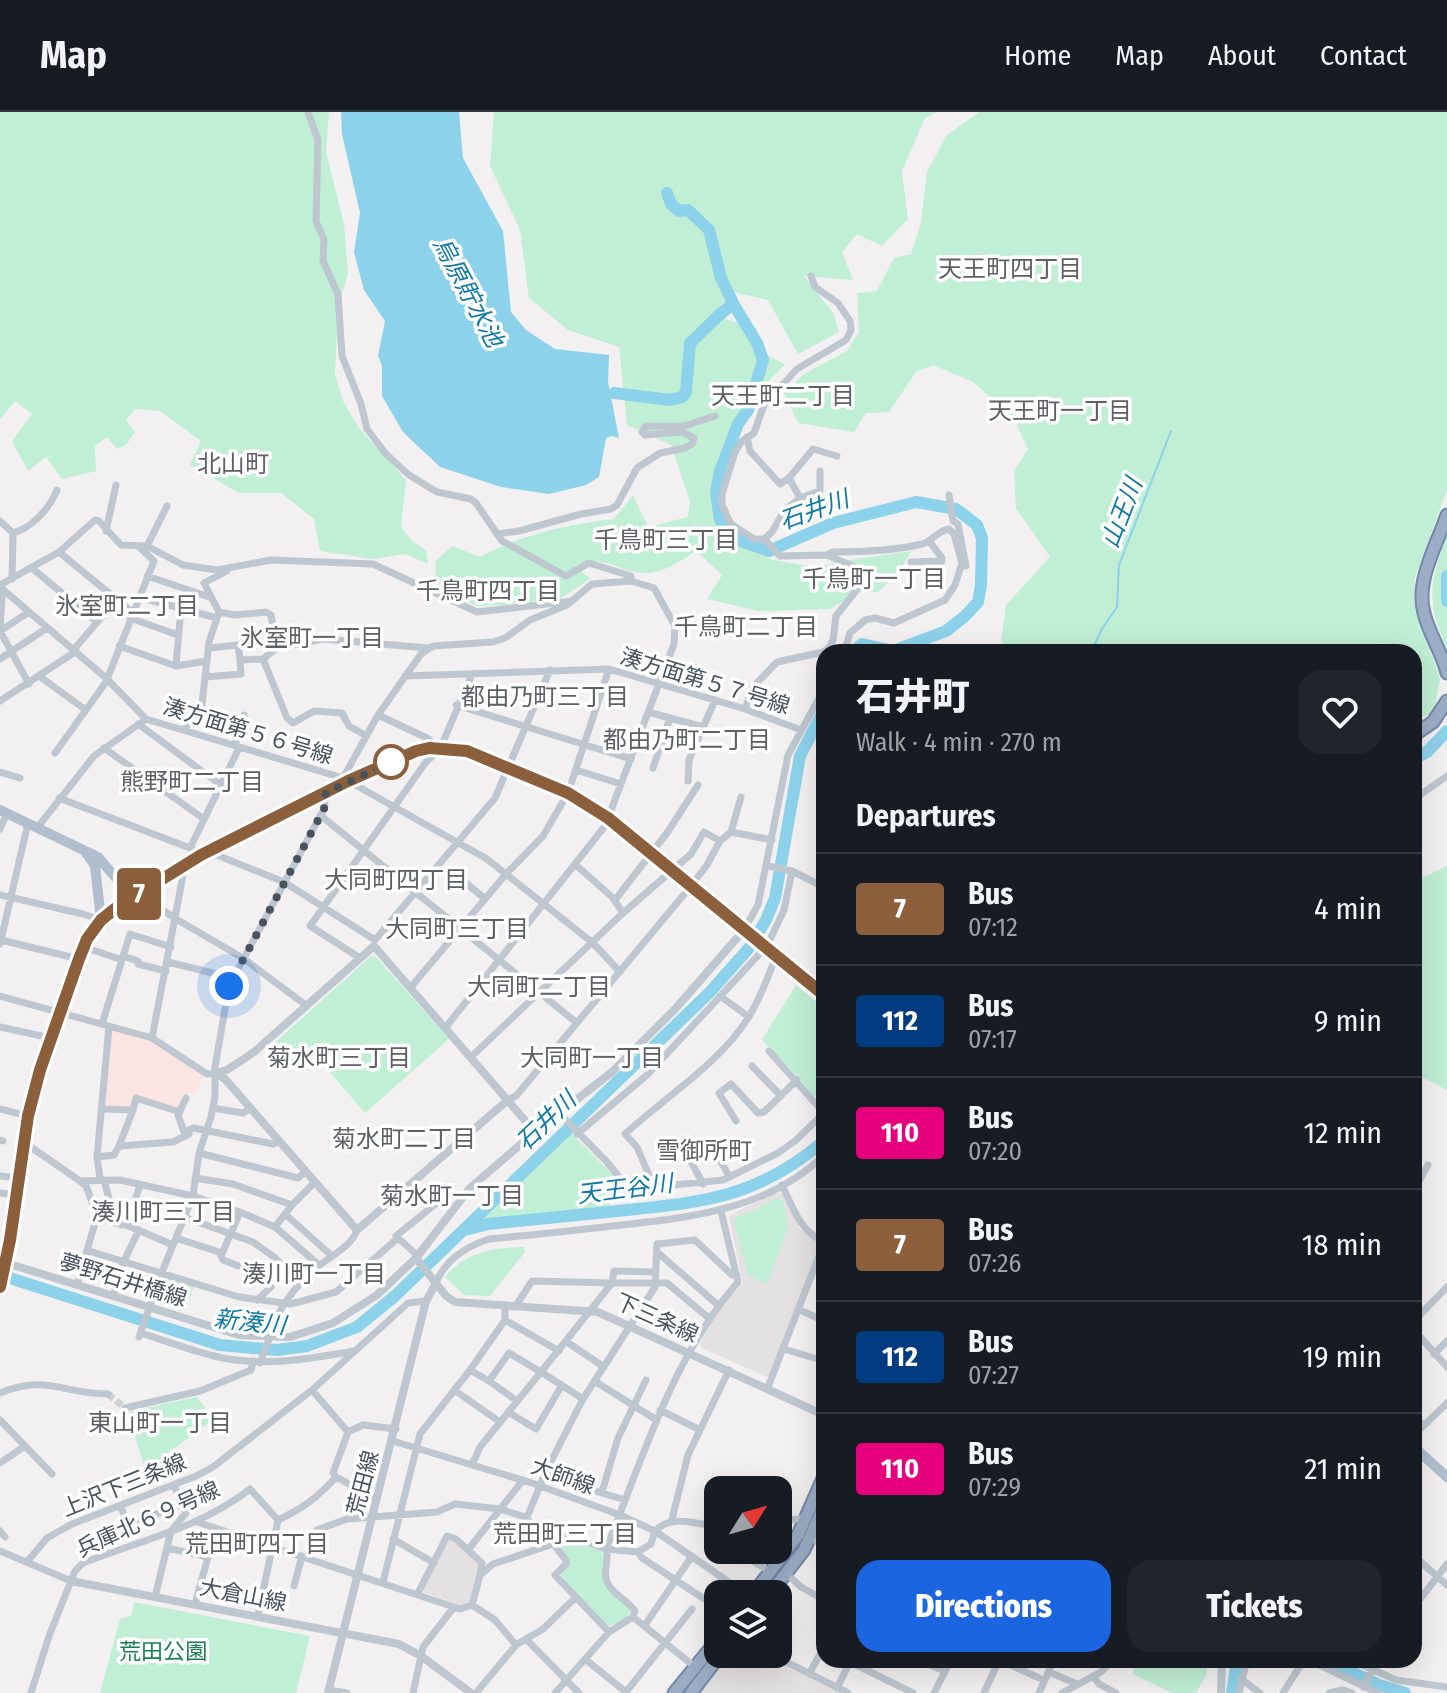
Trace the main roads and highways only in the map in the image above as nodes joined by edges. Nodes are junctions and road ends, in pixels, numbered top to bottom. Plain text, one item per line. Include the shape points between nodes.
1 (1447, 515) edge
2 (1447, 673) edge
3 (1447, 701) edge
4 (1422, 730) edge
5 (4, 812) edge
6 (84, 850) junction
7 (136, 896) junction
8 (816, 988) edge
9 (1422, 1454) edge
10 (1447, 1477) edge
11 (816, 1496) edge
12 (816, 1524) edge
13 (764, 1580) edge
14 (782, 1580) edge
15 (704, 1656) edge
16 (710, 1668) edge
17 (674, 1693) edge
18 (691, 1693) edge

1 - 2 highway via 1422,601
3 - 4 highway
5 - 6 main road
6 - 7 main road via 98,857
6 - 7 main road via 95,866 101,920
7 - 8 main road via 346,780 416,751 467,751 568,793 608,818
9 - 10 main road
11 - 13 highway via 798,1535
12 - 14 highway
15 - 17 highway
16 - 18 highway

